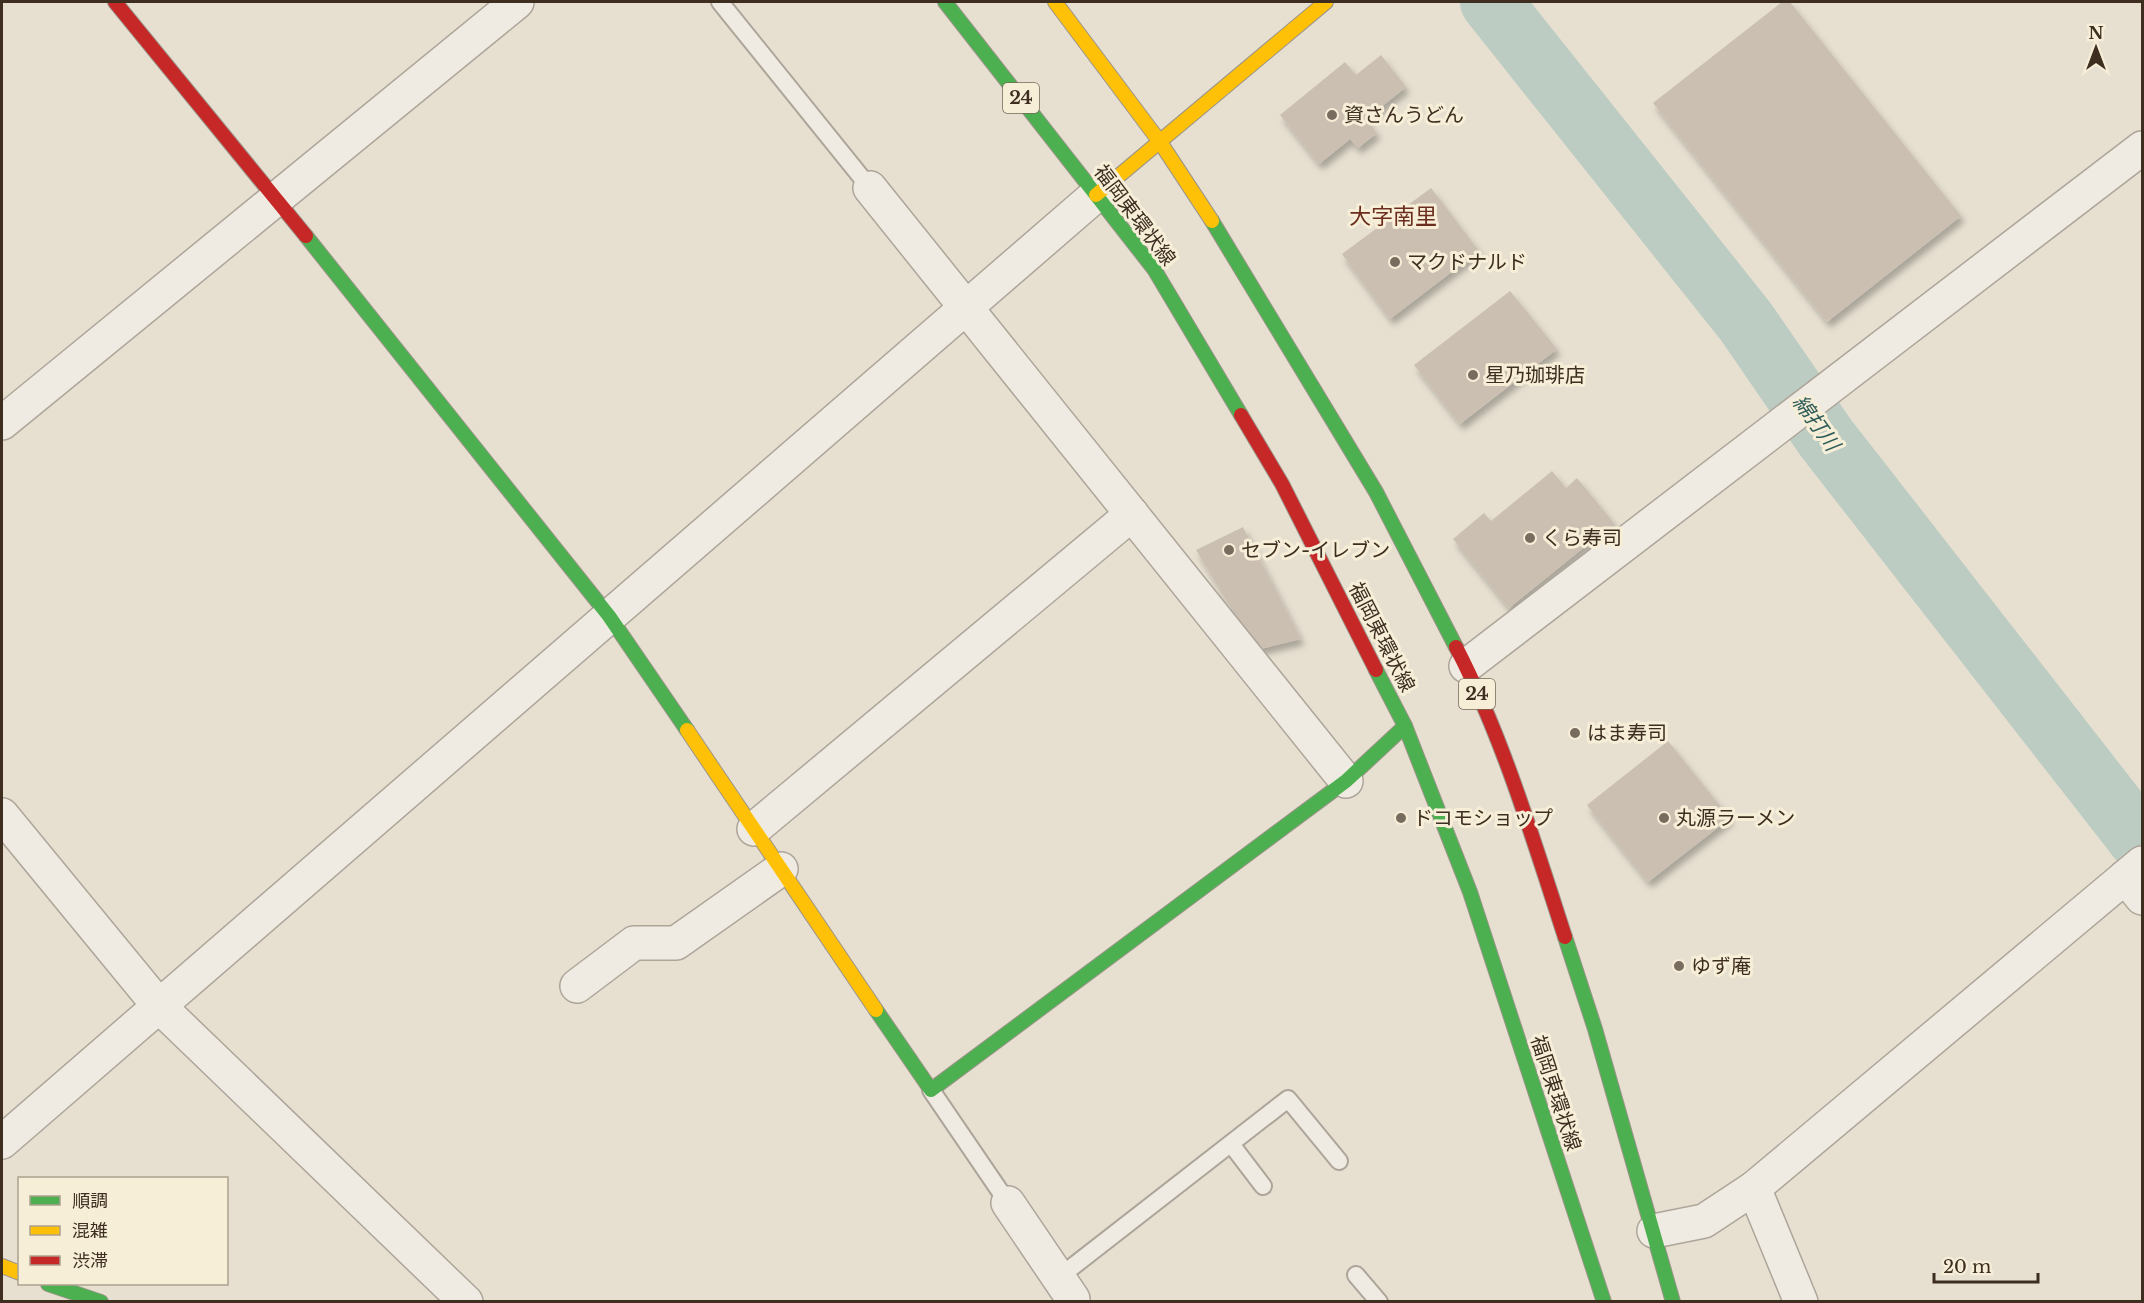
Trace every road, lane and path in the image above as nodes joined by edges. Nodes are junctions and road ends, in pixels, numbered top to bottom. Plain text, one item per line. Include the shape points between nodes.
1 (116, 2) edge
2 (517, 2) edge
3 (720, 2) edge
4 (945, 2) edge
5 (1055, 2) edge
6 (1326, 2) edge
7 (1160, 142) junction
8 (2142, 148) edge
9 (870, 188) joint
10 (1096, 195) junction
11 (276, 198) junction
12 (966, 307) junction
13 (2, 423) edge
14 (1132, 514) junction
15 (609, 616) junction
16 (1466, 666) junction
17 (1405, 726) junction
18 (1346, 781) junction
19 (2, 815) edge
20 (754, 830) junction
21 (781, 869) junction
22 (2137, 879) edge
23 (578, 986) dead end
24 (159, 1006) junction
25 (931, 1090) junction
26 (2, 1142) edge
27 (1231, 1144) junction
28 (1340, 1161) dead end
29 (1263, 1186) dead end
30 (1754, 1188) junction
31 (1008, 1203) joint
32 (1654, 1231) junction
33 (2, 1266) edge
34 (18, 1273) edge
35 (1356, 1275) dead end
36 (51, 1285) edge
37 (1069, 1295) edge
38 (1603, 1301) edge
39 (101, 1302) edge
40 (466, 1302) edge
41 (1379, 1302) edge
42 (1673, 1302) edge
43 (1801, 1302) edge

1 - 11 main road
2 - 11 street
3 - 9 lane
4 - 10 main road, 福岡東環状線 / 24
5 - 7 main road, 24
6 - 7 main road
7 - 10 main road
7 - 16 main road, 24 via 1224,239 1376,492
8 - 16 street
9 - 12 street
10 - 12 street
10 - 17 main road, 福岡東環状線 / 24 via 1154,269 1282,484
11 - 13 street
11 - 15 main road
12 - 14 street
12 - 15 street
14 - 18 street
14 - 20 street
15 - 20 main road
15 - 24 street
16 - 32 main road, 24 via 1540,860
17 - 18 main road
17 - 38 main road, 福岡東環状線 / 24 via 1470,892
18 - 25 main road
19 - 24 street
20 - 21 main road
21 - 23 street via 676,943 634,943
21 - 25 main road
22 - 30 street
24 - 26 street
24 - 40 street
25 - 31 lane
27 - 28 lane via 1288,1099
27 - 29 lane
27 - 37 lane
30 - 32 street via 1704,1221
30 - 43 street
31 - 37 street
32 - 42 main road, 24
33 - 34 main road
35 - 41 lane
36 - 39 main road

